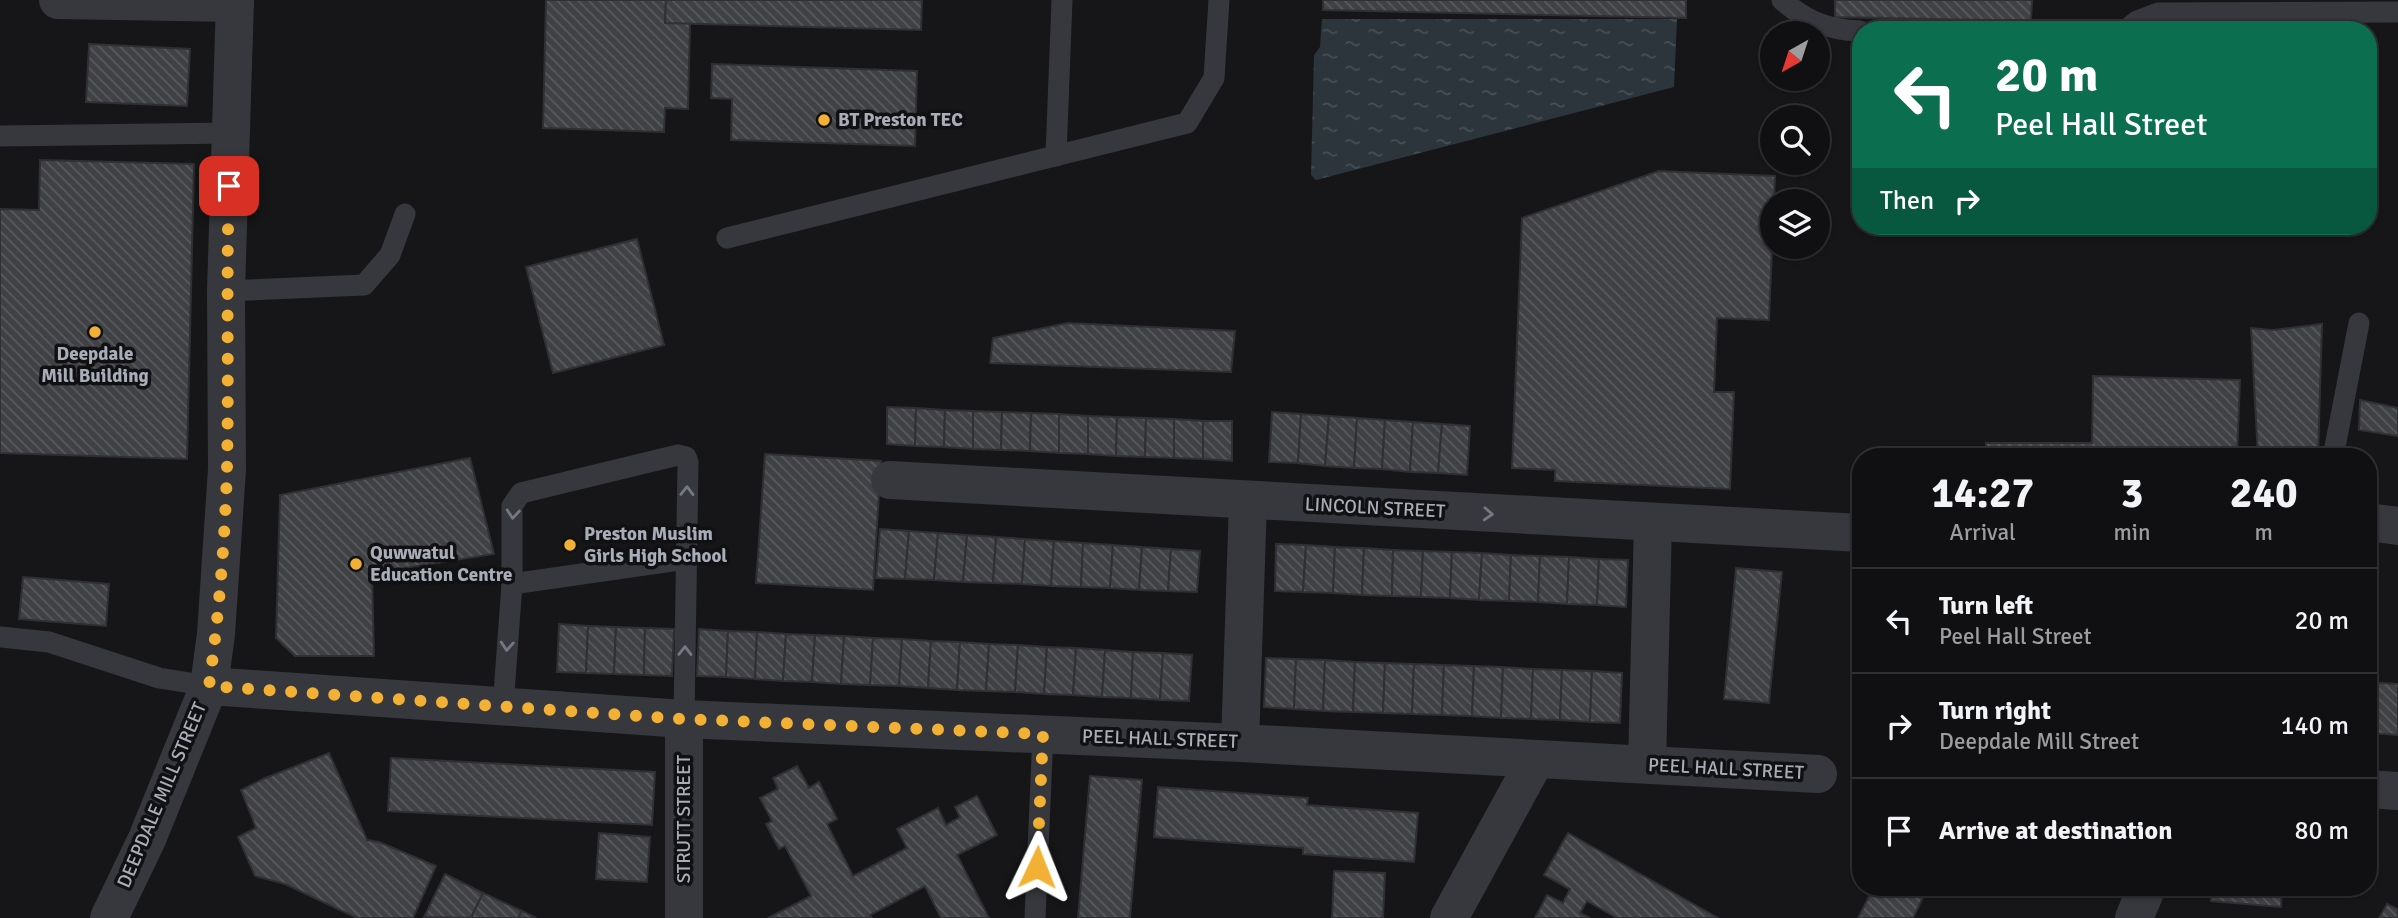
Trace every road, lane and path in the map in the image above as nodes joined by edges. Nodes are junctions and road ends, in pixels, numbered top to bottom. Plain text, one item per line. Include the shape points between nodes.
1 (58, 0) edge
2 (1062, 0) edge
3 (1219, 0) edge
4 (1782, 0) edge
5 (235, 2) edge
6 (2398, 12) edge
7 (2137, 21) edge
8 (1852, 30) edge
9 (231, 133) junction
10 (0, 136) edge
11 (1056, 156) junction
12 (405, 214) dead end
13 (727, 238) dead end
14 (226, 292) junction
15 (2359, 323) dead end
16 (2335, 448) edge
17 (890, 480) dead end
18 (1248, 501) junction
19 (1653, 523) junction
20 (2377, 523) edge
21 (2398, 526) edge
22 (1852, 533) edge
23 (686, 559) junction
24 (512, 584) junction
25 (0, 637) edge
26 (209, 686) junction
27 (503, 707) junction
28 (684, 719) junction
29 (1043, 734) junction
30 (1240, 743) junction
31 (1536, 759) junction
32 (1647, 764) junction
33 (1818, 774) dead end
34 (2377, 790) edge
35 (2398, 791) edge
36 (2143, 896) edge
37 (109, 918) edge
38 (684, 918) edge
39 (1035, 918) edge
40 (1449, 918) edge
41 (2134, 918) edge

1 - 5 street
2 - 11 lane
3 - 11 lane via 1214,78 1186,123
4 - 8 lane via 1808,21
5 - 9 street, DEEPDALE MILL STREET
6 - 7 lane via 2158,13
9 - 10 lane
9 - 14 street, DEEPDALE MILL STREET
11 - 13 lane
12 - 14 lane via 390,256 364,285
14 - 26 street, DEEPDALE MILL STREET via 227,469
15 - 16 lane
17 - 18 street, LINCOLN STREET
18 -> 19 street, LINCOLN STREET
18 - 30 street
19 - 22 street, LINCOLN STREET
19 - 32 street
20 - 21 street
23 - 24 lane
23 -> 24 lane via 688,462 678,455 521,493 512,506
28 -> 23 lane
24 -> 27 lane
25 - 26 lane via 49,642 159,678
26 - 27 street, PEEL HALL STREET
26 - 37 street, DEEPDALE MILL STREET via 147,839
27 - 28 street, PEEL HALL STREET
28 - 29 street, PEEL HALL STREET
28 - 38 street, STRUTT STREET
29 - 30 street, PEEL HALL STREET
29 - 39 lane
30 - 31 street, PEEL HALL STREET
31 - 32 street, PEEL HALL STREET
31 - 40 street
32 - 33 street, PEEL HALL STREET
34 - 35 street
36 - 41 street

